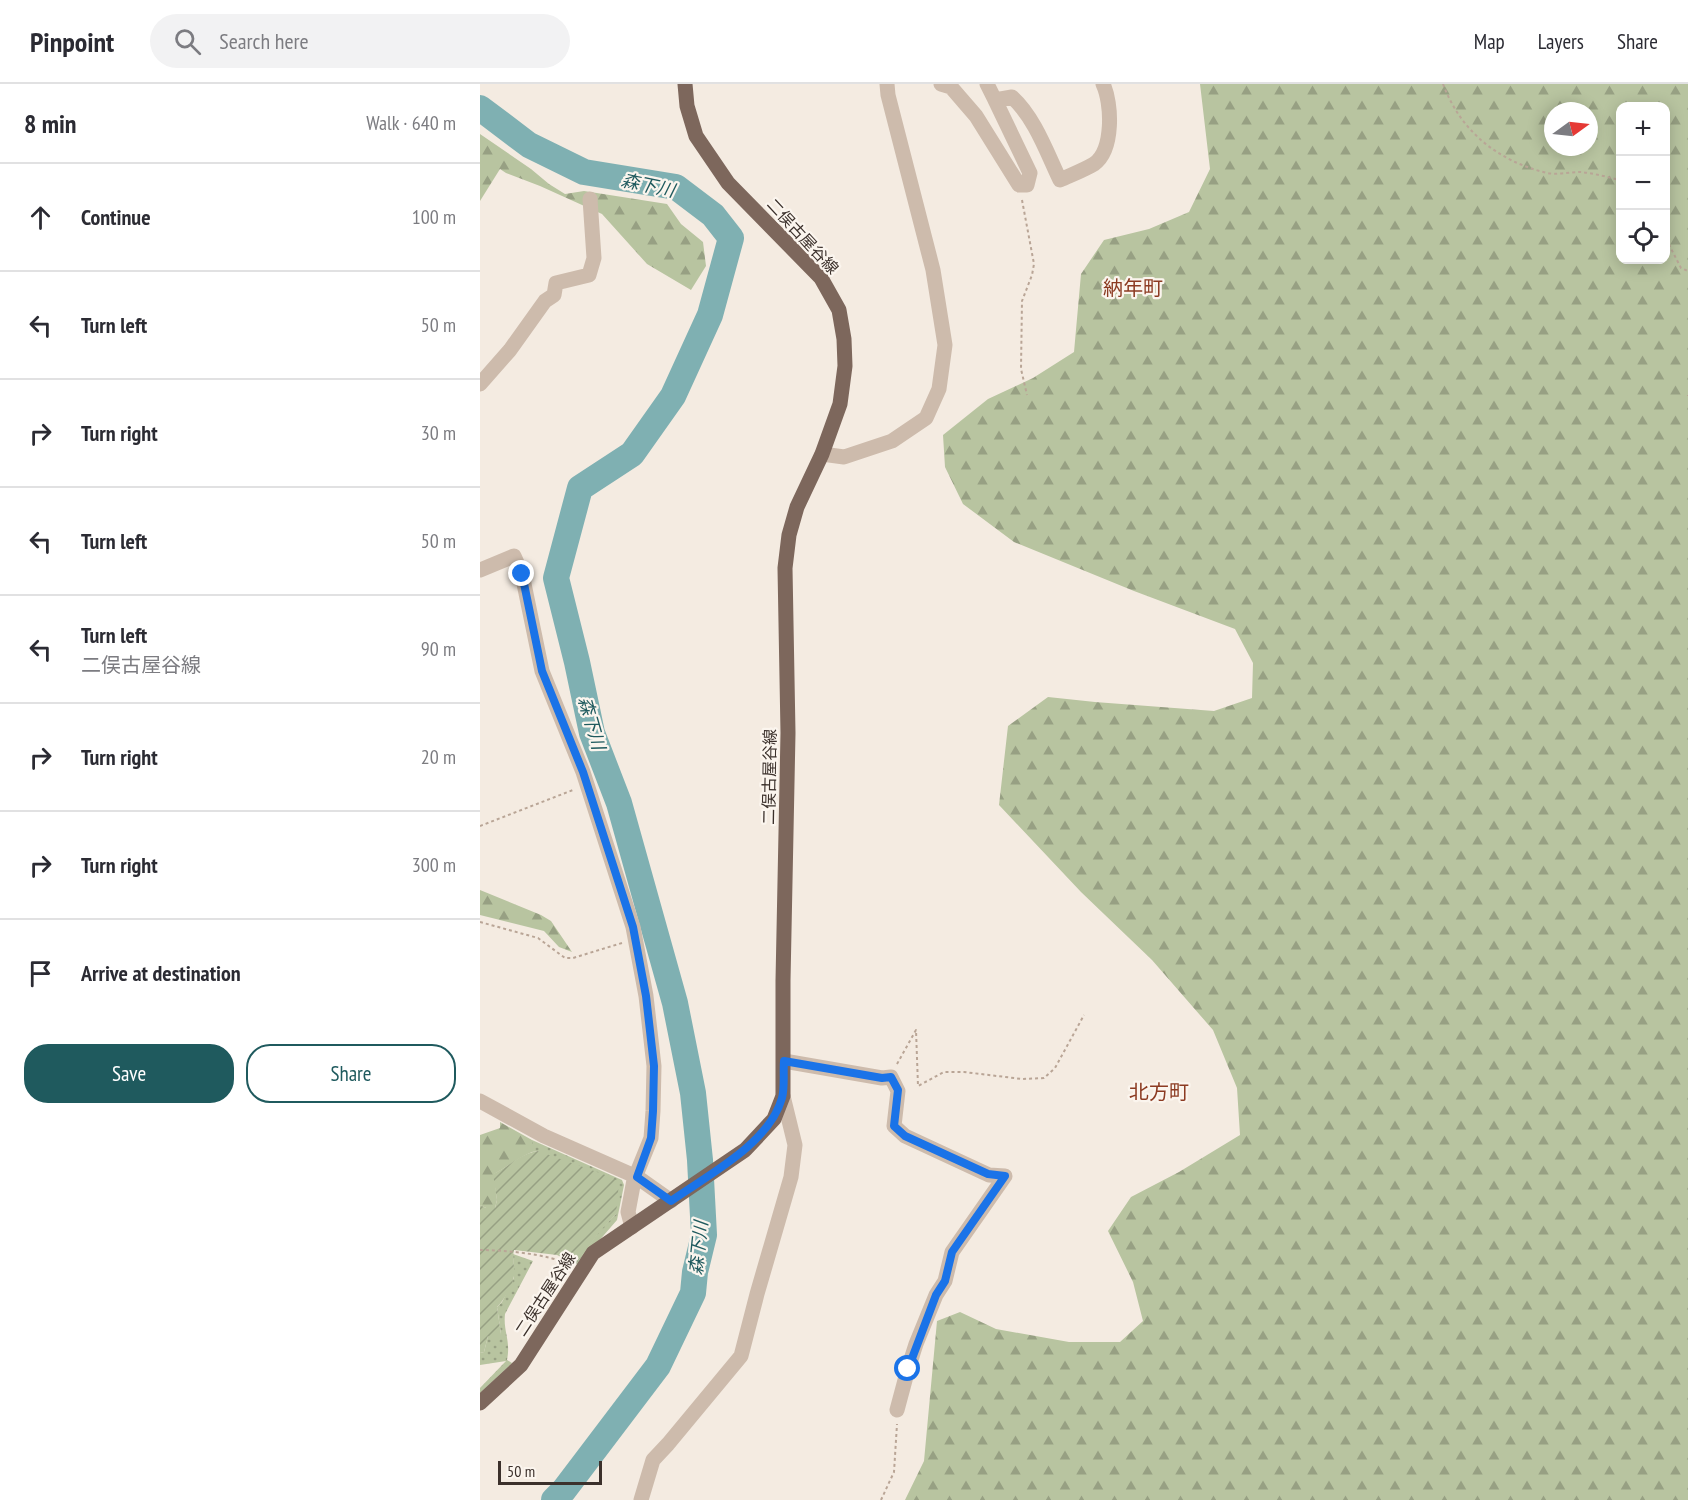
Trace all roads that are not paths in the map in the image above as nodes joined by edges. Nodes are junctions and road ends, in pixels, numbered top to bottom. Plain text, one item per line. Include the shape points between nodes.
1 (685, 84) edge
2 (887, 84) edge
3 (941, 84) edge
4 (987, 84) edge
5 (1103, 84) edge
6 (995, 100) junction
7 (590, 199) dead end
8 (480, 384) edge
9 (822, 454) junction
10 (480, 570) edge
11 (784, 1061) junction
12 (783, 1096) junction
13 (480, 1101) edge
14 (637, 1177) junction
15 (671, 1201) junction
16 (632, 1227) junction
17 (480, 1403) edge
18 (897, 1410) road end
19 (641, 1500) edge

1 - 9 main road, 二俣古屋谷線 via 696,136 715,164 821,278 839,310 846,366 840,404
2 - 9 street via 933,270 945,345 939,389 926,418 892,441 844,457
3 - 6 street via 951,87 976,116 1019,185 1027,185 1030,173
4 - 6 street
5 - 6 street via 1108,94 1110,123 1102,154 1095,163 1060,180 1021,105 1012,97
7 - 8 street via 594,258 589,275 556,283 554,295 545,301
9 - 11 main road, 二俣古屋谷線 via 797,507 785,568 788,733
10 - 14 street via 514,556 522,574 542,671 587,784 633,927 654,1066 651,1138
11 - 12 main road, 二俣古屋谷線
11 - 18 street via 891,1077 898,1090 894,1126 905,1136 988,1174 1005,1176 952,1252 945,1281 914,1352
12 - 15 main road, 二俣古屋谷線 via 774,1119 745,1150
12 - 19 street via 795,1145 791,1177 741,1356 653,1460
13 - 14 street via 544,1136
14 - 15 street
14 - 16 street via 628,1212
15 - 16 main road, 二俣古屋谷線
16 - 17 main road, 二俣古屋谷線 via 593,1253 521,1365

